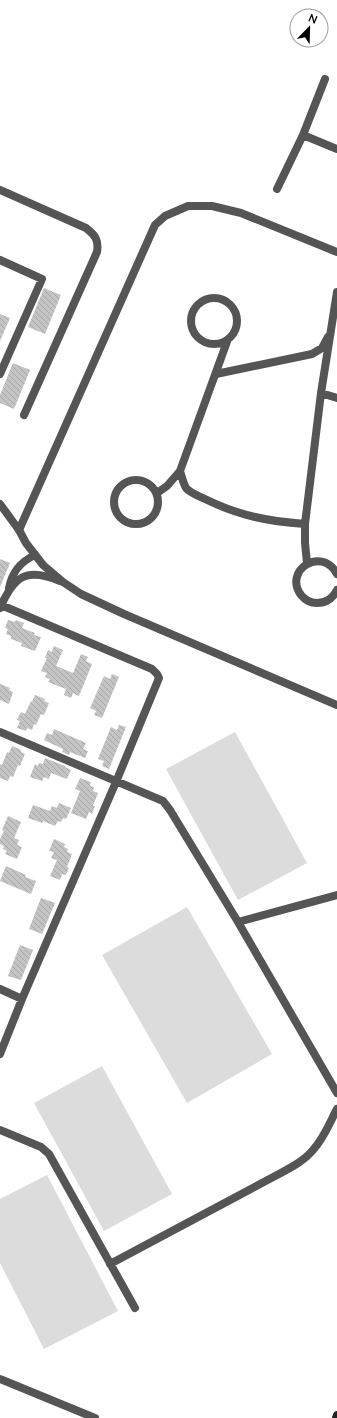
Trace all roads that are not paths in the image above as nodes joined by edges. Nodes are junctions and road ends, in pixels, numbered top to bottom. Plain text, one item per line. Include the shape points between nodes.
1 (325, 79) dead end
2 (303, 135) junction
3 (337, 149) edge
4 (277, 189) dead end
5 (0, 190) edge
6 (337, 252) edge
7 (0, 260) edge
8 (337, 292) edge
9 (331, 331) junction
10 (228, 339) junction
11 (0, 374) edge
12 (216, 374) junction
13 (321, 393) junction
14 (337, 398) edge
15 (24, 415) dead end
16 (180, 471) junction
17 (156, 493) junction
18 (0, 504) edge
19 (305, 524) junction
20 (19, 530) junction
21 (35, 555) junction
22 (307, 563) junction
23 (337, 574) edge
24 (63, 582) junction
25 (337, 590) edge
26 (8, 591) junction
27 (1, 606) edge
28 (337, 705) edge
29 (0, 732) edge
30 (116, 782) junction
31 (337, 894) edge
32 (238, 922) junction
33 (0, 989) edge
34 (22, 999) junction
35 (0, 1054) edge
36 (337, 1093) edge
37 (337, 1109) edge
38 (0, 1130) edge
39 (110, 1264) junction
40 (135, 1308) dead end
41 (0, 1379) edge
42 (337, 1415) edge
43 (95, 1418) edge
44 (336, 1418) edge

1 - 2 street
2 - 3 street
2 - 4 street
5 - 15 street via 86,228 94,233 98,244 97,252
6 - 20 street via 241,212 212,206 188,206 165,216 155,225
7 - 11 street via 42,278
8 - 9 street
9 - 12 street via 322,348 312,354
9 - 13 street
10 - 10 street via 236,327 237,320 232,306 213,298 199,303 191,317 194,332 199,338 214,344
10 - 12 street
12 - 16 street
13 - 14 street
13 - 19 street
16 - 17 street via 167,486
16 - 19 street via 187,490 211,502 261,519
17 - 17 street via 141,480 127,482 121,485 114,497 115,511 119,518 126,522 141,524 148,521 157,509
18 - 20 street
19 - 22 street
20 - 21 street
21 - 24 street
21 - 26 street via 26,559 16,569
22 - 23 street via 322,561 334,568
22 - 25 street via 296,579 303,597 315,603 322,603 329,600
24 - 26 street via 44,575 26,575 19,578
24 - 28 street via 81,594 124,614
26 - 27 street
27 - 30 street via 147,666 157,674 159,680
29 - 30 street
30 - 32 street via 159,799 165,804
30 - 34 street
31 - 32 street
32 - 36 street
33 - 34 street
34 - 35 street
37 - 39 street via 313,1151 303,1159
38 - 39 street via 40,1147 49,1154
39 - 40 street
41 - 43 street
42 - 44 main road

